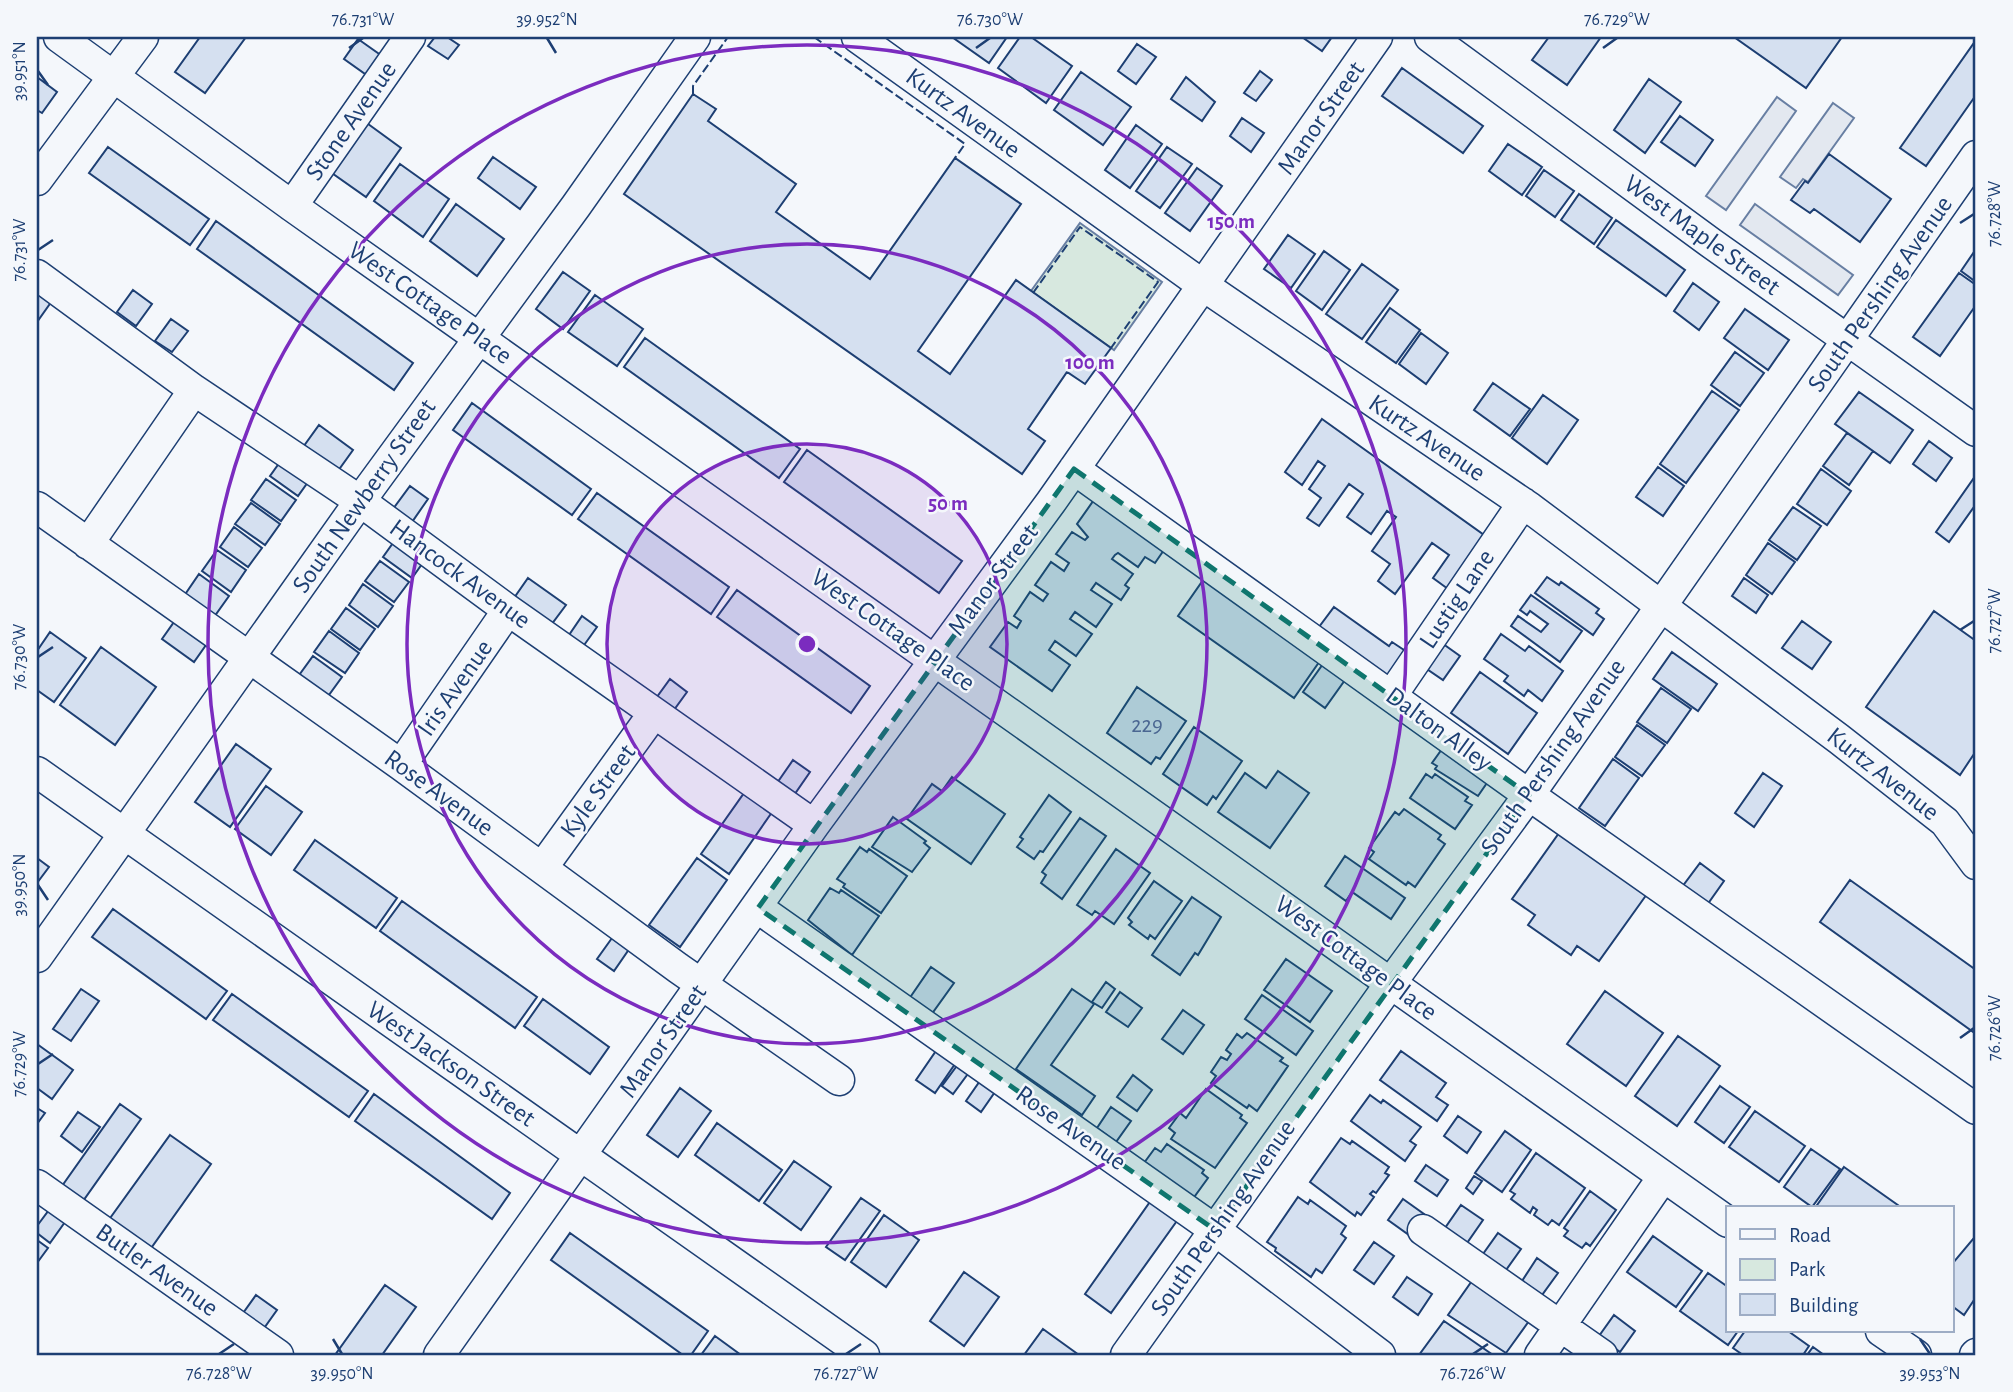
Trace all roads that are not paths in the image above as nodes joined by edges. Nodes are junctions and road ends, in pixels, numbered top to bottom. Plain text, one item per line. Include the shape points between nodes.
1 (59, 37) edge
2 (143, 37) edge
3 (410, 37) edge
4 (695, 37) edge
5 (857, 37) edge
6 (1377, 37) edge
7 (1430, 37) edge
8 (114, 75) junction
9 (1976, 156) edge
10 (37, 180) edge
11 (292, 206) junction
12 (37, 275) edge
13 (1204, 286) junction
14 (477, 337) junction
15 (1849, 341) junction
16 (194, 390) junction
17 (1976, 431) edge
18 (1074, 469) junction
19 (360, 501) junction
20 (1523, 503) junction
21 (37, 507) edge
22 (88, 544) junction
23 (1658, 606) junction
24 (508, 610) junction
25 (247, 658) junction
26 (934, 659) junction
27 (1392, 695) junction
28 (654, 713) junction
29 (401, 765) junction
30 (37, 772) edge
31 (1529, 795) junction
32 (814, 825) junction
33 (124, 834) junction
34 (1976, 864) edge
35 (542, 868) junction
36 (758, 908) junction
37 (37, 957) edge
38 (1390, 984) junction
39 (702, 985) junction
40 (839, 1080) dead end
41 (1976, 1109) edge
42 (580, 1155) junction
43 (1663, 1177) junction
44 (37, 1185) edge
45 (1726, 1221) edge
46 (1215, 1230) junction
47 (1423, 1230) dead end
48 (1560, 1326) junction
49 (1882, 1332) edge
50 (278, 1355) edge
51 (439, 1355) edge
52 (864, 1355) edge
53 (1126, 1355) edge
54 (1380, 1355) edge
55 (1540, 1355) edge
56 (1602, 1355) edge
57 (1916, 1355) edge

1 - 8 street, West Cottage Place
2 - 8 street
3 - 11 street, Stone Avenue
4 - 14 street, South Newberry Street
5 - 13 street, Kurtz Avenue
6 - 13 street, Manor Street
7 - 15 street, West Maple Street
8 - 10 street
8 - 11 street, West Cottage Place
9 - 15 street, South Pershing Avenue
11 - 14 street, West Cottage Place
12 - 16 street, Hancock Avenue
13 - 18 street, Manor Street
13 - 20 street, Kurtz Avenue
14 - 19 street, South Newberry Street
14 - 26 street, West Cottage Place
15 - 17 street, West Maple Street
15 - 23 street, South Pershing Avenue
16 - 19 street, Hancock Avenue
16 - 22 street
18 - 26 street, Manor Street
18 - 27 street, Dalton Alley
19 - 24 street, Hancock Avenue
19 - 25 street, South Newberry Street
20 - 23 street, Kurtz Avenue
20 - 27 street, Lustig Lane
21 - 22 street, Rose Avenue
22 - 25 street, Rose Avenue
23 - 31 street, South Pershing Avenue
23 - 34 street, Kurtz Avenue via 1945,822
24 - 28 street, Hancock Avenue
24 - 29 street, Iris Avenue
25 - 29 street, Rose Avenue
25 - 33 street, South Newberry Street
26 - 32 street, Manor Street
26 - 38 street, West Cottage Place
27 - 31 street, Dalton Alley
28 - 32 street, Hancock Avenue
28 - 35 street, Kyle Street
29 - 35 street, Rose Avenue
30 - 33 street, West Jackson Street
31 - 38 street, South Pershing Avenue
31 - 41 street, Dalton Alley
32 - 36 street, Manor Street
33 - 37 street, South Newberry Street
33 - 42 street, West Jackson Street
35 - 39 street, Rose Avenue
36 - 39 street, Manor Street
36 - 46 street, Rose Avenue
38 - 43 street, West Cottage Place
38 - 46 street, South Pershing Avenue
39 - 40 street, Rose Avenue
39 - 42 street, Manor Street
42 - 51 street, Manor Street
42 - 52 street, West Jackson Street
43 - 45 street, West Cottage Place
43 - 48 street
44 - 50 street, Butler Avenue
46 - 53 street, South Pershing Avenue
46 - 54 street, Rose Avenue
47 - 48 street
48 - 55 street
48 - 56 street
49 - 57 street

